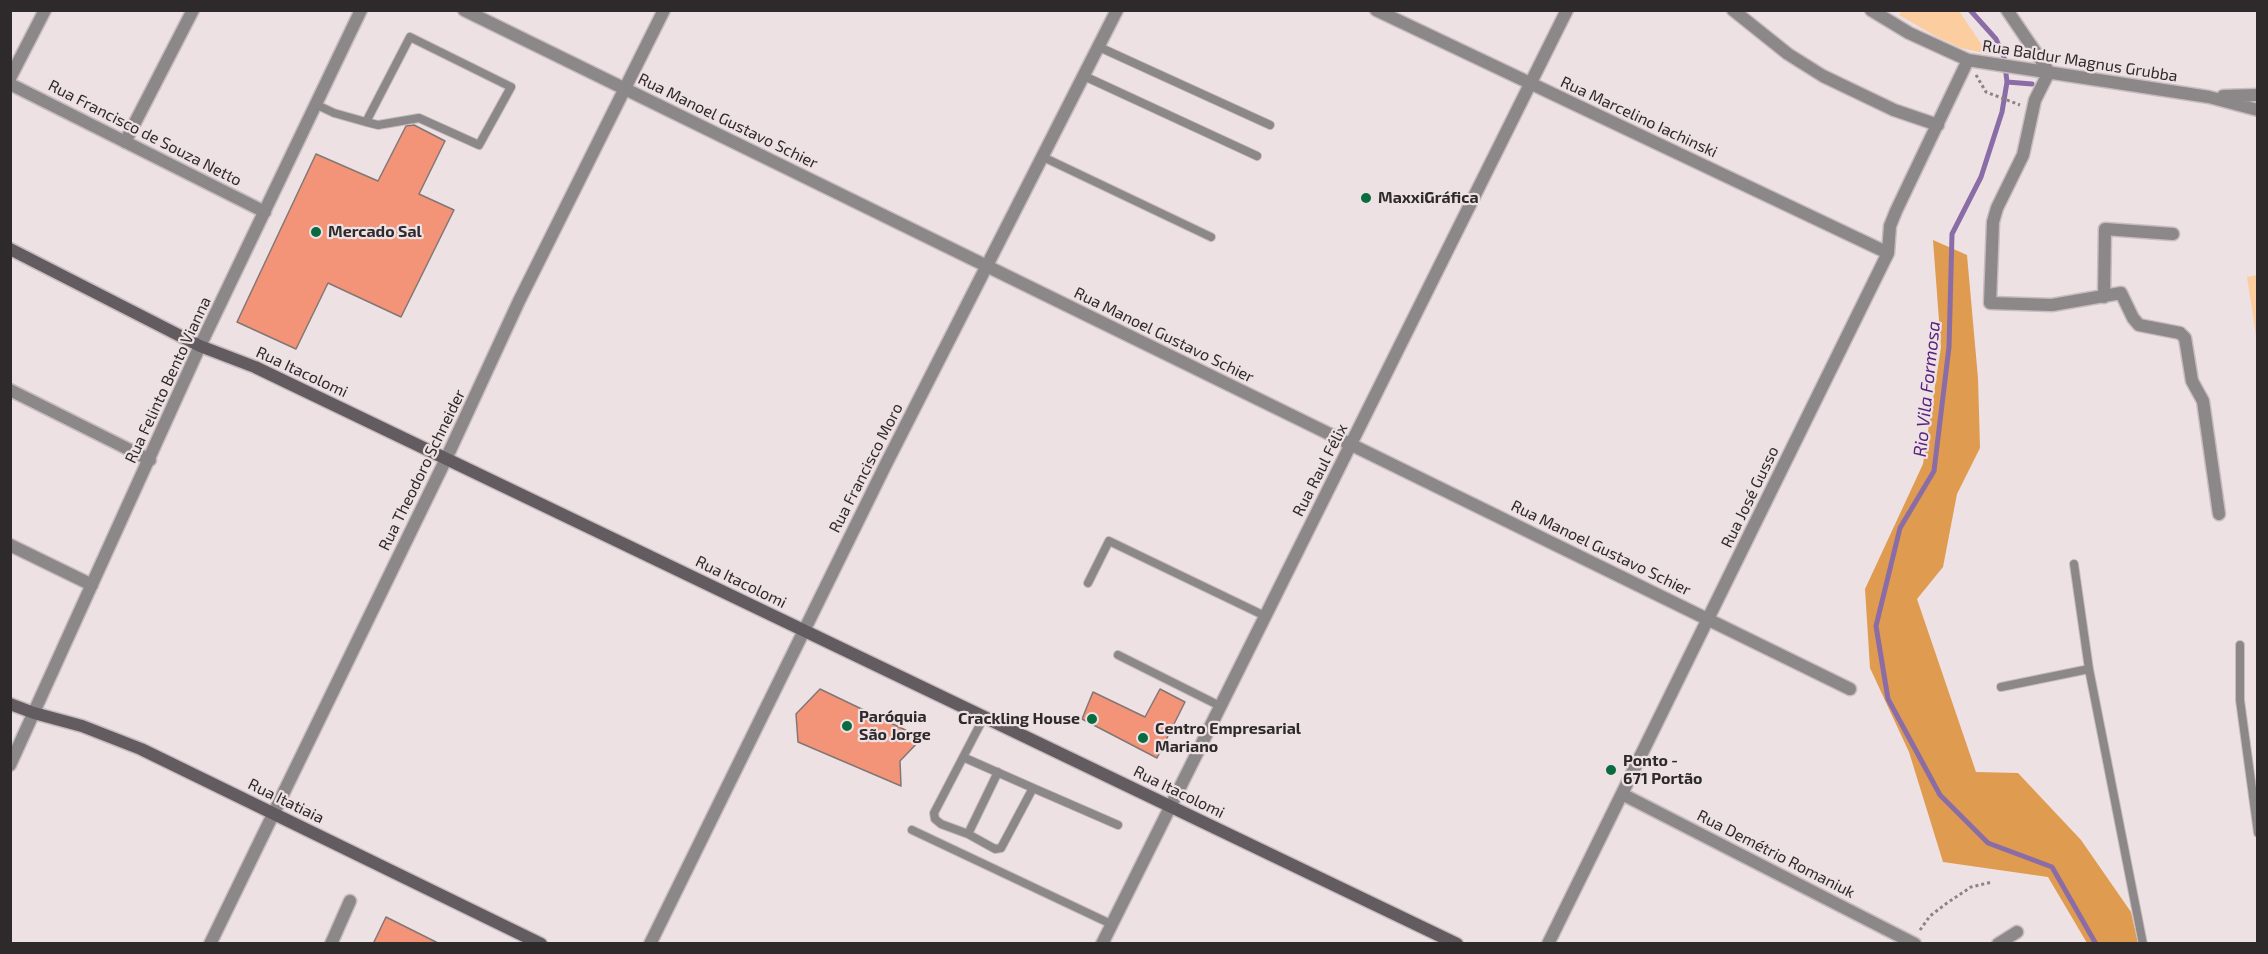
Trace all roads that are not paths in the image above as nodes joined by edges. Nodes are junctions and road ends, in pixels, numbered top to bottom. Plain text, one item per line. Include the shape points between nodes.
1 (45, 10) edge
2 (193, 10) edge
3 (361, 10) edge
4 (464, 10) edge
5 (664, 10) edge
6 (1117, 10) edge
7 (1376, 10) edge
8 (1567, 10) edge
9 (1732, 10) edge
10 (1871, 10) edge
11 (2007, 10) edge
12 (1099, 47) junction
13 (1968, 60) junction
14 (2049, 72) junction
15 (1084, 76) junction
16 (10, 78) edge
17 (10, 84) edge
18 (1531, 84) junction
19 (625, 89) junction
20 (2258, 95) edge
21 (2209, 97) junction
22 (315, 104) junction
23 (2258, 110) edge
24 (366, 122) junction
25 (1270, 125) dead end
26 (1938, 125) junction
27 (125, 142) junction
28 (1257, 156) dead end
29 (1043, 157) junction
30 (265, 212) junction
31 (2173, 234) dead end
32 (1211, 237) dead end
33 (10, 249) edge
34 (1888, 253) junction
35 (987, 266) junction
36 (2104, 297) junction
37 (200, 346) junction
38 (10, 390) edge
39 (1351, 444) junction
40 (446, 459) junction
41 (150, 460) junction
42 (2219, 514) dead end
43 (10, 544) edge
44 (2074, 564) dead end
45 (1089, 584) dead end
46 (92, 585) junction
47 (1265, 616) junction
48 (1708, 619) junction
49 (804, 631) junction
50 (2240, 645) dead end
51 (1118, 656) dead end
52 (2089, 669) junction
53 (2001, 687) dead end
54 (1850, 689) dead end
55 (10, 704) edge
56 (1220, 706) junction
57 (34, 713) junction
58 (984, 717) junction
59 (965, 758) junction
60 (10, 765) edge
61 (998, 772) junction
62 (1033, 788) junction
63 (1622, 794) junction
64 (1170, 806) junction
65 (273, 813) junction
66 (1118, 825) dead end
67 (912, 830) dead end
68 (2258, 833) edge
69 (968, 834) junction
70 (350, 901) dead end
71 (1111, 924) junction
72 (2017, 932) dead end
73 (1914, 943) edge
74 (210, 944) edge
75 (331, 944) edge
76 (541, 944) edge
77 (650, 944) edge
78 (1102, 944) edge
79 (1457, 944) edge
80 (1548, 944) edge
81 (1998, 944) edge
82 (2143, 944) edge

1 - 16 street
2 - 27 street
3 - 22 street, Rua Felinto Bento Vianna
4 - 19 street, Rua Manoel Gustavo Schier
5 - 19 street, Rua Theodoro Schneider
6 - 12 street, Rua Francisco Moro
7 - 18 street, Rua Marcelino Iachinski
8 - 18 street, Rua Raul Félix
9 - 26 street via 1788,54 1824,76 1894,110
10 - 13 street, Rua Baldur Magnus Grubba via 1909,33
11 - 14 street
12 - 15 street, Rua Francisco Moro
12 - 25 lane
13 - 14 street, Rua Baldur Magnus Grubba
13 - 26 street, Rua José Gusso
14 - 21 street, Rua Baldur Magnus Grubba
14 - 36 street via 2035,100 2023,155 1993,222 1990,303 2052,305
15 - 28 lane
15 - 29 street, Rua Francisco Moro
17 - 27 street, Rua Francisco de Souza Netto
18 - 34 street, Rua Marcelino Iachinski
18 - 39 street, Rua Raul Félix
19 - 35 street, Rua Manoel Gustavo Schier
19 - 40 street, Rua Theodoro Schneider via 519,300
20 - 21 street
21 - 23 street, Rua Baldur Magnus Grubba
22 - 24 lane
22 - 30 street, Rua Felinto Bento Vianna
24 - 24 lane via 378,125 419,118 479,145 511,87 410,37
26 - 34 street, Rua José Gusso via 1890,226
27 - 30 street, Rua Francisco de Souza Netto
29 - 32 lane
29 - 35 street, Rua Francisco Moro
30 - 37 street, Rua Felinto Bento Vianna
31 - 36 street via 2105,229
33 - 37 main road, Rua Itacolomi
34 - 48 street, Rua José Gusso
35 - 39 street, Rua Manoel Gustavo Schier
35 - 49 street, Rua Francisco Moro
36 - 42 street via 2121,293 2139,325 2174,330 2185,338 2192,381 2203,401
37 - 40 main road, Rua Itacolomi via 255,367
37 - 41 street, Rua Felinto Bento Vianna
38 - 41 street
39 - 47 street, Rua Raul Félix
39 - 48 street, Rua Manoel Gustavo Schier
40 - 49 main road, Rua Itacolomi
40 - 65 street, Rua Theodoro Schneider
41 - 46 street, Rua Felinto Bento Vianna
43 - 46 street
44 - 52 lane
45 - 47 lane via 1109,541
46 - 57 street, Rua Felinto Bento Vianna
47 - 56 street, Rua Raul Félix
48 - 54 street, Rua Manoel Gustavo Schier
48 - 63 street, Rua José Gusso
49 - 58 main road, Rua Itacolomi
49 - 77 street, Rua Francisco Moro
50 - 68 lane via 2240,700
51 - 56 lane
52 - 53 lane
52 - 82 lane
55 - 57 main road, Rua Itatiaia
56 - 64 street, Rua Raul Félix
57 - 60 street, Rua Felinto Bento Vianna
57 - 65 main road, Rua Itatiaia via 110,736
58 - 59 lane
58 - 64 main road, Rua Itacolomi
59 - 61 lane
59 - 69 lane via 934,819
61 - 62 lane
61 - 69 lane
62 - 66 lane
62 - 69 lane via 1001,848 995,849
63 - 73 street, Rua Demétrio Romaniuk
63 - 80 street, Rua José Gusso
64 - 71 street, Rua Raul Félix
64 - 79 main road, Rua Itacolomi
65 - 74 street, Rua Theodoro Schneider
65 - 76 main road, Rua Itatiaia
67 - 71 lane
70 - 75 street
71 - 78 street, Rua Raul Félix
72 - 81 street

